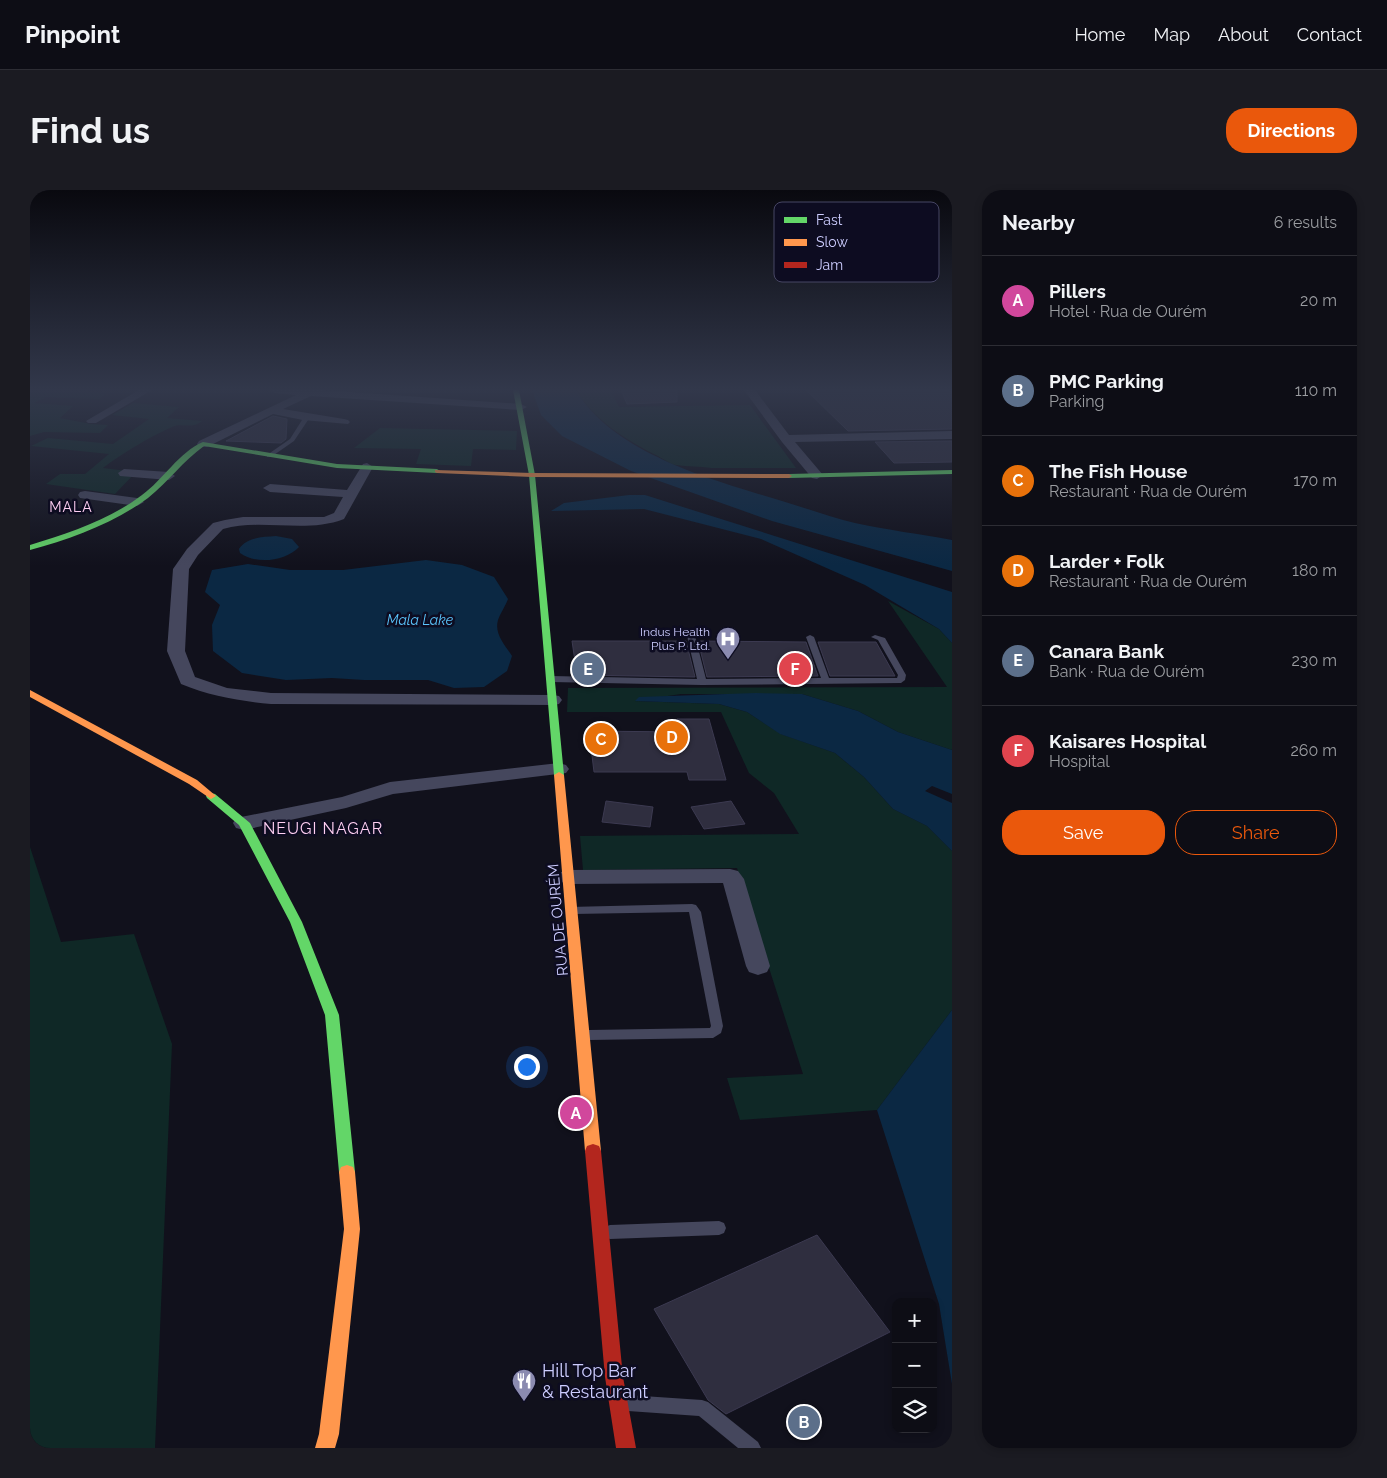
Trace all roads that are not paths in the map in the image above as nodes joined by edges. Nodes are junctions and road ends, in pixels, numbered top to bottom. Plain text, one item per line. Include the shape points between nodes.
1 (195, 449) edge
2 (229, 449) edge
3 (279, 449) edge
4 (526, 449) edge
5 (794, 449) edge
6 (269, 456) junction
7 (367, 467) junction
8 (952, 472) edge
9 (124, 473) dead end
10 (532, 475) junction
11 (817, 475) junction
12 (169, 476) junction
13 (869, 477) junction
14 (952, 478) edge
15 (599, 479) junction
16 (768, 479) junction
17 (561, 487) dead end
18 (270, 488) dead end
19 (352, 494) junction
20 (85, 495) dead end
21 (137, 502) junction
22 (30, 548) edge
23 (691, 636) dead end
24 (810, 636) dead end
25 (875, 636) dead end
26 (551, 679) junction
27 (826, 681) junction
28 (702, 682) junction
29 (30, 693) edge
30 (553, 700) junction
31 (559, 769) junction
32 (244, 823) junction
33 (569, 877) junction
34 (572, 910) junction
35 (758, 966) dead end
36 (583, 1035) junction
37 (719, 1228) dead end
38 (601, 1233) junction
39 (620, 1402) junction
40 (325, 1448) edge
41 (626, 1448) edge
42 (752, 1448) edge

1 - 12 main road
2 - 6 main road
3 - 6 lane
4 - 10 main road, RUA DE OURÉM
5 - 11 street
6 - 7 main road
7 - 10 main road
7 - 19 street
8 - 13 main road
9 - 12 street
10 - 15 main road
10 - 26 main road, RUA DE OURÉM via 538,492
11 - 13 main road
11 - 16 main road
12 - 21 main road
13 - 14 main road
13 - 16 main road
15 - 16 main road
15 - 17 main road
18 - 19 street
19 - 30 street via 334,519 225,524 218,526 192,552 181,569 176,651 187,680 202,688 235,696
20 - 21 street
21 - 22 main road via 107,520
23 - 28 lane
24 - 27 lane
25 - 27 lane via 881,638 902,675 901,680
26 - 28 lane
26 - 30 main road, RUA DE OURÉM
27 - 28 lane
29 - 32 main road via 193,782
30 - 31 main road, RUA DE OURÉM
31 - 32 street via 390,788 346,802
31 - 33 main road, RUA DE OURÉM
32 - 40 main road via 296,922 332,1015 352,1229
33 - 34 main road, RUA DE OURÉM
33 - 35 street via 730,876
34 - 36 main road, RUA DE OURÉM
34 - 36 lane via 692,908 717,1026 713,1033
36 - 38 main road, RUA DE OURÉM
37 - 38 lane
38 - 39 main road, RUA DE OURÉM via 614,1377
39 - 41 main road, RUA DE OURÉM
39 - 42 lane via 702,1408

